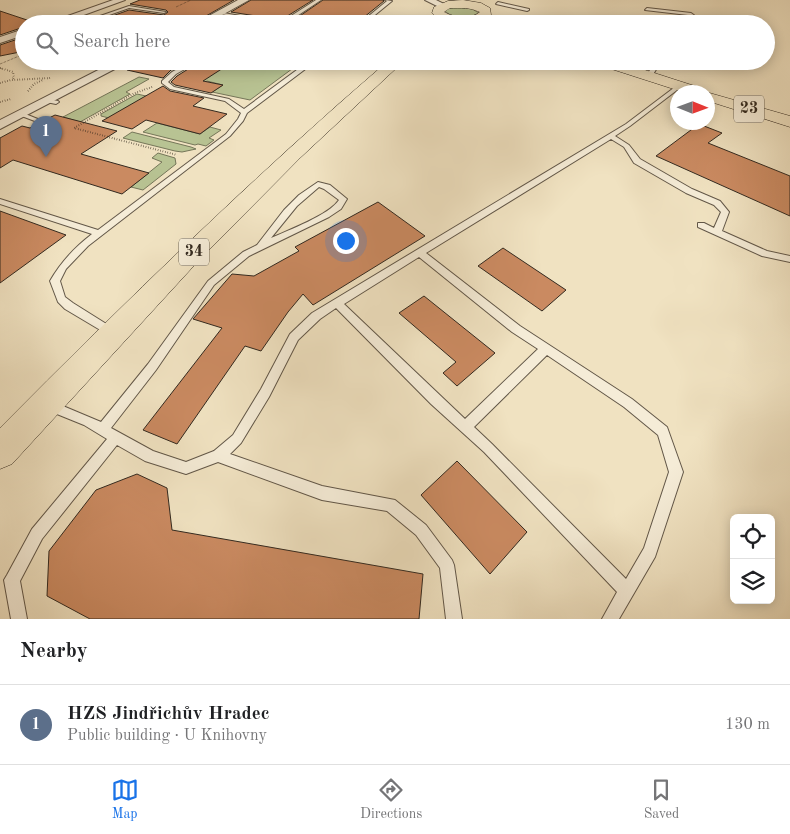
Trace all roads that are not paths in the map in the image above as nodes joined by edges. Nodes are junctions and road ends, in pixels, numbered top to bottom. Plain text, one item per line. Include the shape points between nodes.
1 (121, 0) edge
2 (244, 0) edge
3 (319, 0) edge
4 (429, 0) edge
5 (388, 1) edge
6 (476, 3) edge
7 (498, 4) dead end
8 (444, 6) junction
9 (646, 9) dead end
10 (527, 10) dead end
11 (164, 12) dead end
12 (218, 13) junction
13 (77, 15) edge
14 (106, 15) edge
15 (214, 15) edge
16 (230, 15) edge
17 (295, 15) edge
18 (372, 15) edge
19 (440, 15) edge
20 (484, 15) edge
21 (691, 15) edge
22 (15, 35) edge
23 (0, 40) edge
24 (109, 70) edge
25 (180, 70) edge
26 (301, 70) edge
27 (387, 70) edge
28 (628, 70) edge
29 (653, 70) edge
30 (649, 77) junction
31 (676, 85) edge
32 (670, 93) edge
33 (715, 98) edge
34 (244, 112) junction
35 (21, 114) junction
36 (42, 122) dead end
37 (790, 122) edge
38 (0, 125) edge
39 (610, 136) junction
40 (0, 201) edge
41 (701, 225) dead end
42 (717, 232) junction
43 (98, 234) junction
44 (261, 246) junction
45 (420, 253) junction
46 (790, 259) edge
47 (338, 304) junction
48 (113, 334) junction
49 (546, 349) junction
50 (46, 404) junction
51 (465, 427) junction
52 (102, 430) junction
53 (116, 437) junction
54 (0, 452) edge
55 (218, 456) junction
56 (627, 591) junction
57 (19, 619) edge
58 (454, 619) edge
59 (610, 619) edge

1 - 13 street
2 - 12 street
3 - 17 lane
4 - 8 street
5 - 18 lane
6 - 8 main road
6 - 20 main road via 486,12
7 - 10 lane
8 - 19 main road via 438,10
9 - 21 lane
11 - 14 lane via 129,7
12 - 15 street
12 - 16 lane
22 - 23 street
24 - 35 street
25 - 34 lane via 164,82 172,88 227,100
26 - 34 lane
27 - 48 main road, 34 via 266,181
28 - 30 main road
29 - 30 lane
30 - 31 main road
32 - 39 lane
33 - 37 main road, 23
34 - 43 lane via 228,135
35 - 36 lane
35 - 38 street
39 - 42 lane via 627,146 637,160 659,175 717,203 725,212
39 - 45 lane
40 - 43 lane
41 - 42 lane
42 - 46 lane via 765,254
43 - 48 lane via 63,267 55,281 60,299
44 - 44 lane via 293,206 318,184 343,199 326,215
44 - 52 lane via 228,267 211,283
45 - 47 lane
45 - 49 lane
47 - 51 lane
47 - 55 lane via 316,316 294,337 238,439
48 - 50 main road, 34
49 - 51 lane
49 - 56 lane via 628,403 663,431 676,472 650,552
50 - 52 lane
50 - 54 main road, 34
51 - 56 lane
52 - 53 lane
53 - 55 lane via 150,457 186,468
53 - 57 lane via 37,534 12,580
55 - 58 lane via 322,493 390,505 421,530 447,565
56 - 59 lane

